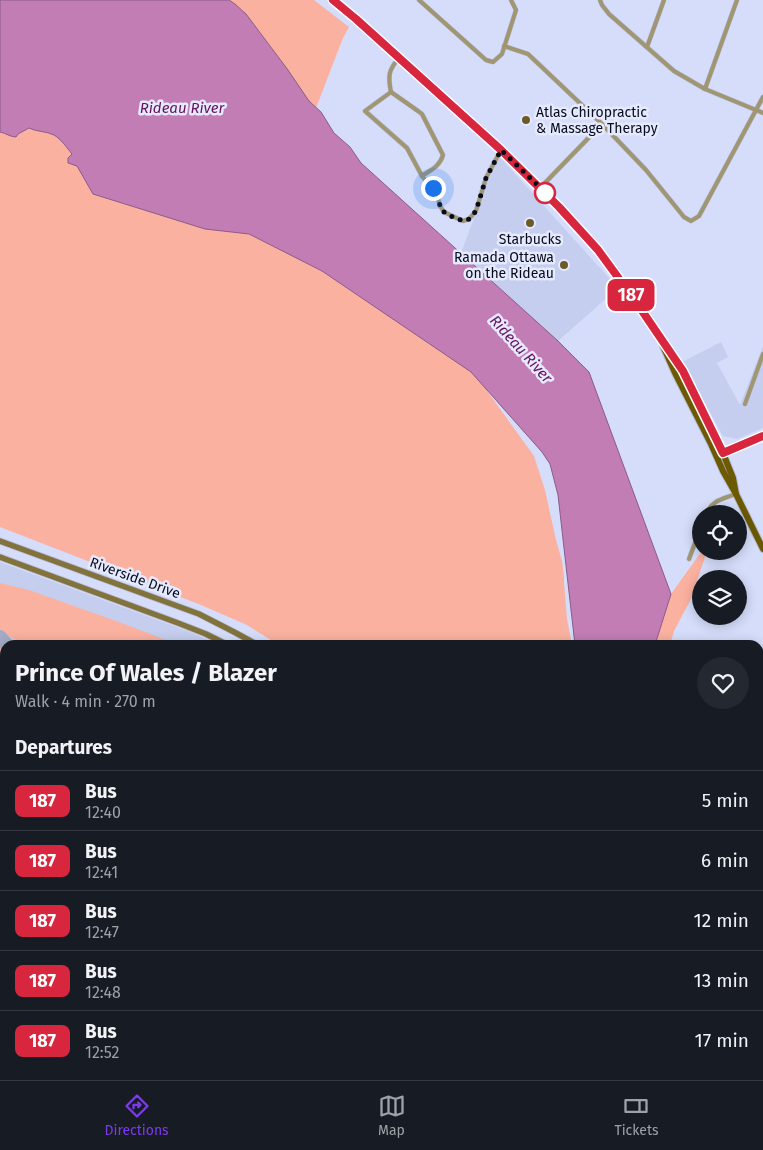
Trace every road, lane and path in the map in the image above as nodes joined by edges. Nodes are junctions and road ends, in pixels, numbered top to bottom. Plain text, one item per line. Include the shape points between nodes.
1 (333, 0) edge
2 (419, 0) edge
3 (511, 0) edge
4 (600, 0) edge
5 (664, 0) edge
6 (737, 0) edge
7 (504, 46) junction
8 (647, 46) junction
9 (399, 58) junction
10 (705, 89) junction
11 (391, 92) junction
12 (763, 97) edge
13 (756, 111) junction
14 (763, 113) edge
15 (602, 124) junction
16 (501, 150) junction
17 (422, 176) junction
18 (540, 188) junction
19 (763, 354) edge
20 (745, 404) dead end
21 (763, 436) edge
22 (720, 455) junction
23 (736, 494) junction
24 (711, 505) edge
25 (0, 541) edge
26 (763, 549) edge
27 (692, 551) edge
28 (0, 557) edge
29 (689, 559) dead end
30 (218, 640) edge
31 (249, 640) edge

1 - 9 main road
2 - 7 street via 486,60 493,62 502,54
3 - 7 street via 516,10
4 - 8 street via 609,14
5 - 8 street
6 - 10 street
7 - 15 street via 528,54
8 - 10 street via 674,71
9 - 11 street via 390,71
9 - 16 main road
10 - 13 street
11 - 17 street via 422,114 443,153 440,163
11 - 17 street via 365,110 407,148
12 - 13 street
13 - 14 street
13 - 15 street via 699,216 691,221
15 - 18 street
16 - 17 street via 486,178 476,211 466,221 441,209 434,190
16 - 18 main road
18 - 22 main road via 598,250 636,302 660,338 676,375
19 - 20 street
21 - 22 main road
22 - 23 main road
23 - 24 street
23 - 26 main road
25 - 31 main road, Riverside Drive via 199,614
27 - 29 street
28 - 30 main road, Riverside Drive

